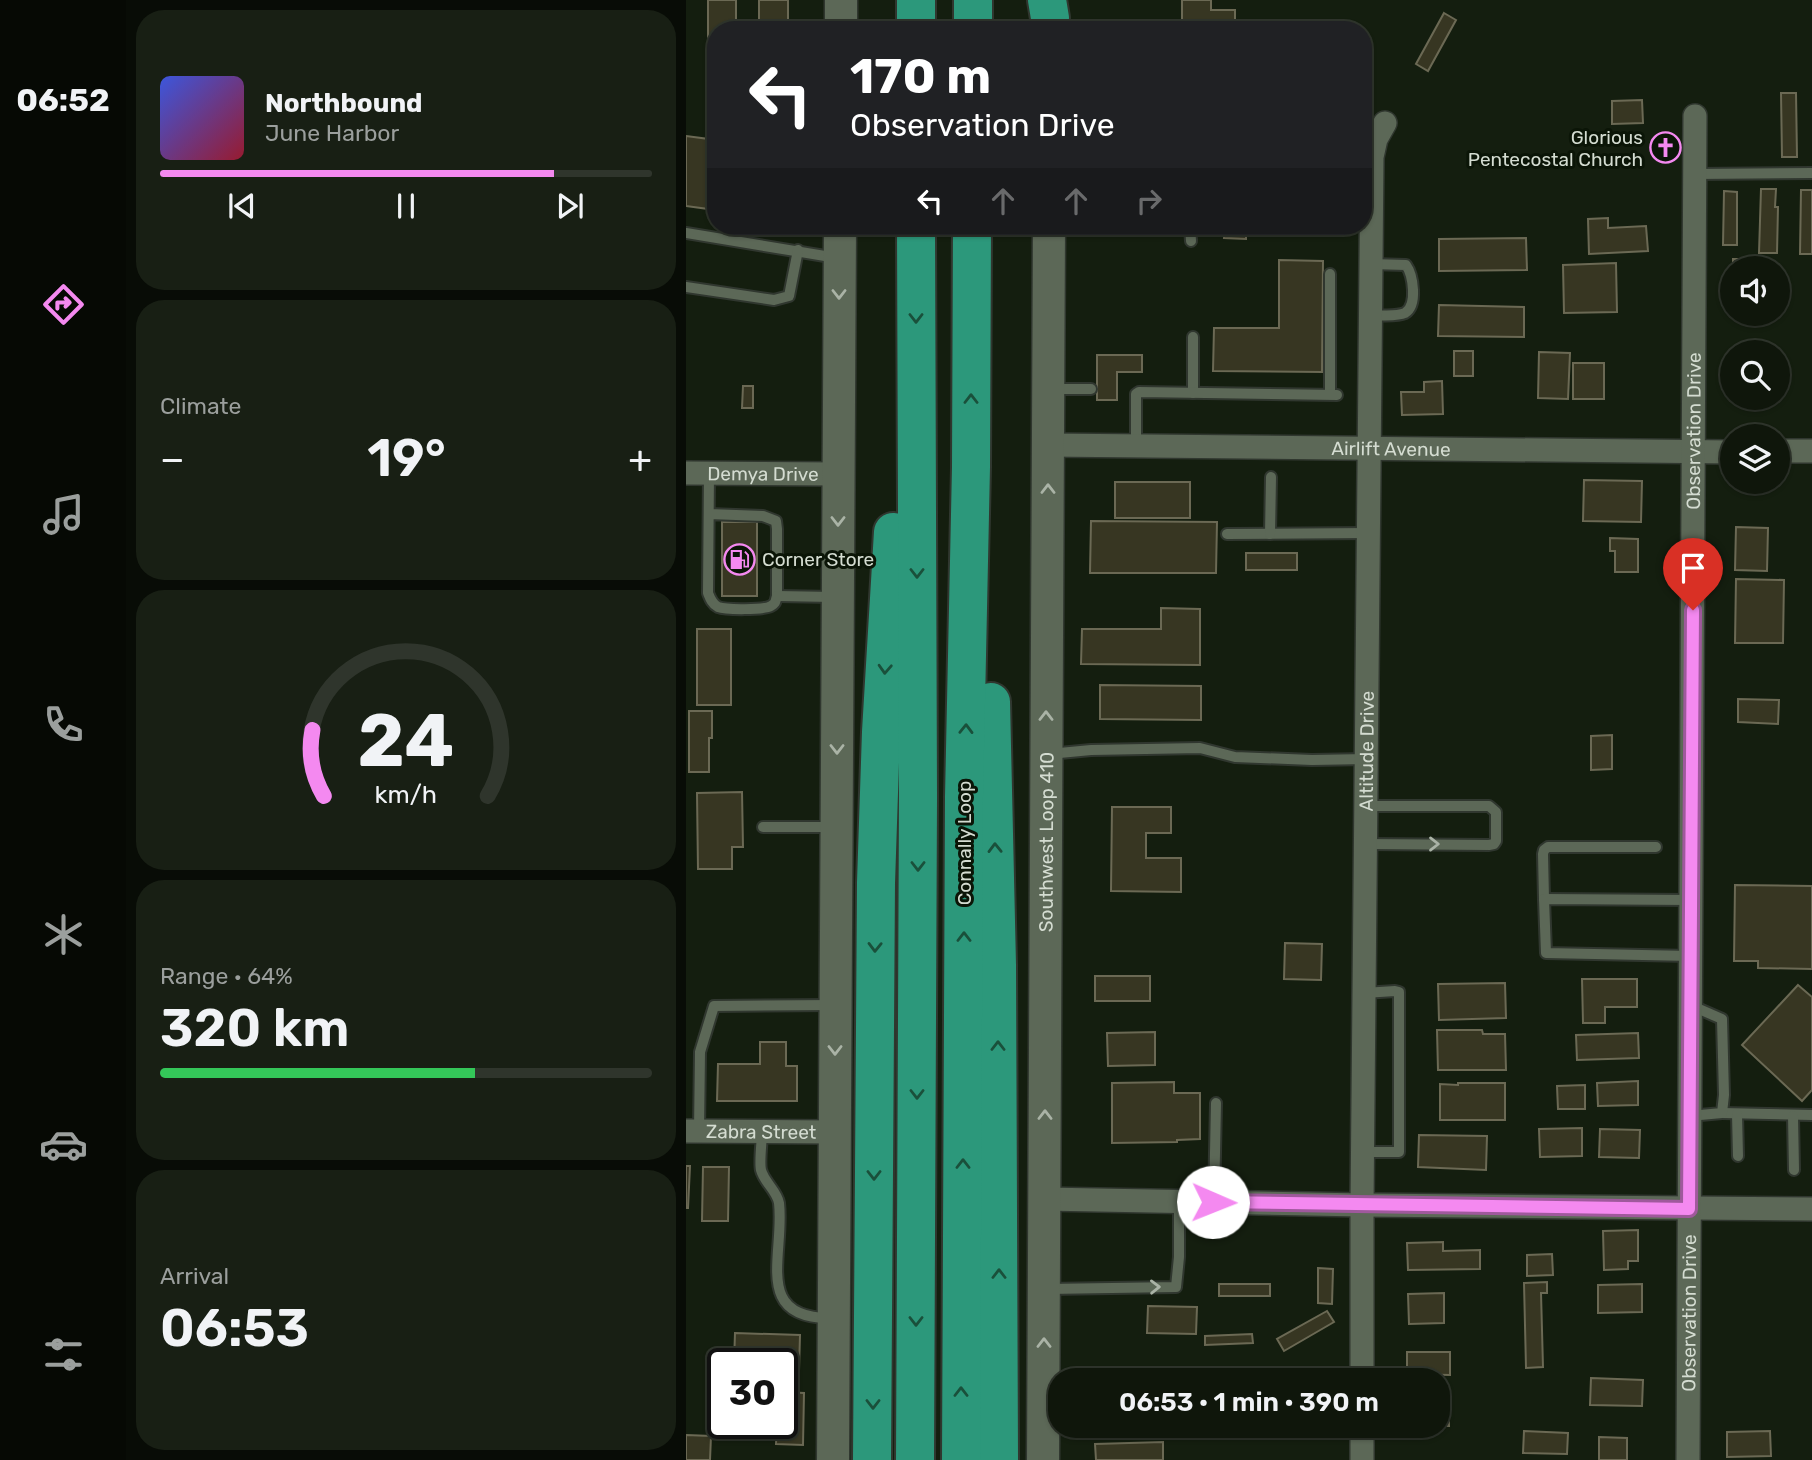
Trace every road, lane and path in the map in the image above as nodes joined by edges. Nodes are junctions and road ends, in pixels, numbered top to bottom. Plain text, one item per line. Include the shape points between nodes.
1 (841, 0) edge
2 (916, 0) edge
3 (973, 0) edge
4 (841, 21) edge
5 (916, 21) edge
6 (973, 21) edge
7 (1695, 116) dead end
8 (1385, 123) dead end
9 (1372, 157) edge
10 (1812, 173) edge
11 (1695, 174) junction
12 (686, 233) edge
13 (839, 235) edge
14 (916, 235) edge
15 (972, 235) edge
16 (1049, 235) edge
17 (1191, 235) edge
18 (1370, 235) edge
19 (1191, 241) dead end
20 (798, 250) junction
21 (839, 258) junction
22 (1371, 264) junction
23 (1330, 274) dead end
24 (686, 287) edge
25 (1371, 316) junction
26 (1193, 337) dead end
27 (916, 382) junction
28 (1049, 389) junction
29 (1091, 389) dead end
30 (1193, 393) junction
31 (1048, 445) junction
32 (1136, 446) junction
33 (1370, 448) junction
34 (1790, 451) edge
35 (1812, 451) edge
36 (1694, 452) junction
37 (1720, 452) edge
38 (971, 467) junction
39 (697, 473) edge
40 (838, 474) junction
41 (1271, 477) dead end
42 (709, 514) junction
43 (1369, 533) junction
44 (1227, 534) dead end
45 (1270, 534) junction
46 (777, 596) junction
47 (838, 597) junction
48 (1046, 754) junction
49 (1367, 759) junction
50 (1366, 806) junction
51 (763, 827) dead end
52 (836, 827) junction
53 (1366, 844) junction
54 (1656, 847) dead end
55 (1544, 899) junction
56 (1691, 900) junction
57 (1690, 956) junction
58 (1364, 993) junction
59 (1690, 1005) junction
60 (836, 1006) junction
61 (1216, 1103) dead end
62 (1721, 1114) junction
63 (1737, 1114) junction
64 (1812, 1115) edge
65 (1689, 1116) junction
66 (1793, 1116) junction
67 (692, 1131) edge
68 (762, 1132) junction
69 (835, 1132) junction
70 (1363, 1152) junction
71 (1738, 1156) dead end
72 (1794, 1170) dead end
73 (1044, 1199) junction
74 (1179, 1202) junction
75 (1213, 1202) junction
76 (1362, 1205) junction
77 (1689, 1209) junction
78 (1812, 1209) edge
79 (1044, 1289) junction
80 (834, 1318) junction
81 (1362, 1368) edge
82 (1362, 1438) edge
83 (999, 1450) edge
84 (834, 1460) edge
85 (872, 1460) edge
86 (915, 1460) edge
87 (961, 1460) edge
88 (1043, 1460) edge
89 (1363, 1460) edge
90 (1688, 1460) edge

1 - 4 main road
2 - 5 highway
3 - 6 highway
7 - 11 street, Observation Drive
8 - 9 street, Altitude Drive
10 - 11 lane
11 - 36 street, Observation Drive
12 - 20 lane
13 - 21 main road
14 -> 27 highway
38 -> 15 highway, Connally Loop
16 - 28 main road, Southwest Loop 410
17 - 19 lane
18 - 22 street, Altitude Drive
20 - 21 lane
20 - 24 lane via 789,296 774,300
21 -> 40 main road
22 - 25 street, Altitude Drive
22 - 25 lane via 1406,265 1414,289 1410,309 1403,314
23 - 30 lane via 1334,395
25 - 33 street, Altitude Drive
26 - 30 lane
27 -> 85 highway via 894,528 881,732 875,924
27 -> 86 highway
28 - 29 lane
28 - 31 main road, Southwest Loop 410
30 - 32 lane via 1136,394
31 - 32 street, Airlift Avenue
48 -> 31 main road, Southwest Loop 410
32 - 33 street, Airlift Avenue
33 - 36 street, Airlift Avenue
33 - 43 street, Altitude Drive
34 - 35 street
36 - 37 street, Airlift Avenue
36 - 56 street, Observation Drive
83 -> 38 highway via 995,823 985,520
87 -> 38 highway, Connally Loop via 964,797
39 - 40 street, Demya Drive
39 - 42 lane
40 -> 47 main road
41 - 45 lane
42 - 46 lane via 764,516 776,521
42 - 46 lane via 711,602 718,607 767,608
43 - 45 lane
43 - 49 street, Altitude Drive
44 - 45 lane
46 - 47 lane
47 -> 52 main road
48 - 49 lane via 1200,748 1236,757
73 -> 48 main road, Southwest Loop 410
49 - 50 street, Altitude Drive
50 - 53 street, Altitude Drive
53 -> 50 lane via 1489,845 1496,841 1496,812 1489,806
51 - 52 lane
52 - 60 main road
53 - 58 street, Altitude Drive
54 - 55 lane via 1548,847 1543,854
55 - 56 lane
55 - 57 lane via 1546,953
56 - 57 street, Observation Drive
57 - 59 street, Observation Drive
58 - 70 street, Altitude Drive
58 - 70 lane via 1399,992 1399,1152
59 - 62 lane via 1721,1019
59 - 65 street, Observation Drive
60 - 67 lane via 713,1006 700,1052
60 -> 69 main road
61 - 75 lane
62 - 63 lane
62 - 65 lane
63 - 66 lane
63 - 71 lane
64 - 66 lane
65 - 77 street, Observation Drive
66 - 72 lane
67 - 68 street, Zabra Street
68 - 69 street, Zabra Street
68 - 80 lane via 761,1170 779,1201 777,1285 783,1303 805,1317
69 - 80 main road
70 - 76 street, Altitude Drive
73 - 74 street
73 - 79 main road, Southwest Loop 410
74 - 75 street
79 -> 74 lane via 1176,1287
75 - 76 street
76 - 77 street
76 - 81 street, Altitude Drive
77 - 78 street
77 - 90 street, Observation Drive
88 -> 79 main road, Southwest Loop 410
80 - 84 main road
82 - 89 street

